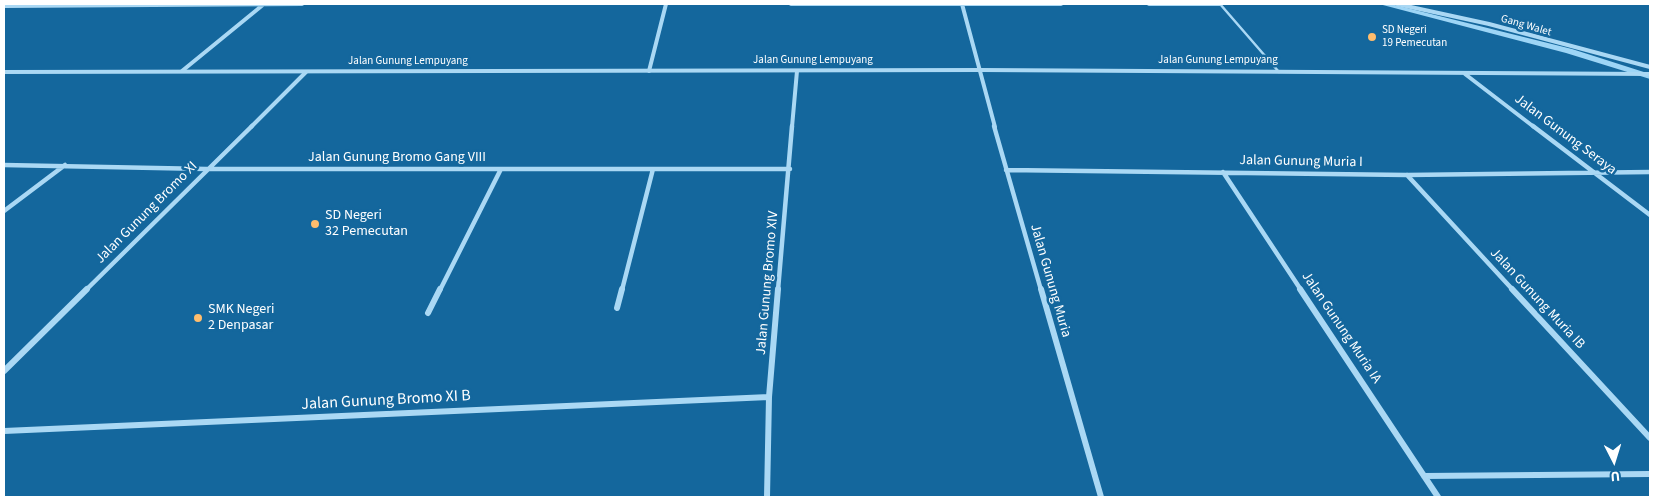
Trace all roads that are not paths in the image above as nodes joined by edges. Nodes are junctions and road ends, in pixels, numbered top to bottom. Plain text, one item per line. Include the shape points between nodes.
1 (264, 4) edge
2 (302, 4) edge
3 (666, 4) edge
4 (791, 4) edge
5 (962, 4) edge
6 (1061, 4) edge
7 (1150, 4) edge
8 (1220, 4) edge
9 (1397, 4) edge
10 (58, 5) edge
11 (159, 5) edge
12 (4, 6) edge
13 (981, 70) junction
14 (182, 71) junction
15 (649, 71) junction
16 (798, 71) junction
17 (4, 72) edge
18 (306, 72) junction
19 (1279, 72) junction
20 (1650, 72) edge
21 (1465, 74) junction
22 (4, 165) edge
23 (65, 165) junction
24 (206, 169) junction
25 (501, 169) junction
26 (653, 169) junction
27 (790, 169) junction
28 (1006, 170) junction
29 (1223, 172) junction
30 (1650, 172) edge
31 (1596, 173) junction
32 (1407, 174) junction
33 (4, 211) edge
34 (1650, 215) edge
35 (617, 308) dead end
36 (428, 313) dead end
37 (4, 371) edge
38 (769, 397) junction
39 (4, 432) edge
40 (1650, 438) edge
41 (1650, 474) edge
42 (1424, 476) junction
43 (767, 497) edge
44 (1101, 497) edge
45 (1438, 497) edge

1 - 2 street
1 - 11 street
1 - 14 street
3 - 15 street
4 - 5 street
5 - 6 street
5 - 13 street, Jalan Gunung Muria
7 - 8 street
8 - 19 lane
9 - 20 street, Gang Walet via 1489,24
10 - 11 street
10 - 12 street
13 - 16 street, Jalan Gunung Lempuyang
13 - 19 street, Jalan Gunung Lempuyang
13 - 28 street, Jalan Gunung Muria
14 - 17 street, Jalan Gunung Lempuyang
14 - 18 street, Jalan Gunung Lempuyang
15 - 16 street, Jalan Gunung Lempuyang
15 - 18 street, Jalan Gunung Lempuyang
16 - 27 street, Jalan Gunung Bromo XIV
18 - 24 street, Jalan Gunung Bromo XI
19 - 21 street, Jalan Gunung Lempuyang
20 - 21 street, Jalan Gunung Lempuyang
21 - 31 street, Jalan Gunung Seraya
22 - 23 street, Jalan Gunung Bromo Gang VIII
23 - 24 street, Jalan Gunung Bromo Gang VIII
23 - 33 street
24 - 25 street, Jalan Gunung Bromo Gang VIII
24 - 37 street, Jalan Gunung Bromo XI
25 - 26 street, Jalan Gunung Bromo Gang VIII
25 - 36 street
26 - 27 street, Jalan Gunung Bromo Gang VIII
26 - 35 street
27 - 38 street, Jalan Gunung Bromo XIV
28 - 29 street, Jalan Gunung Muria I
28 - 44 street, Jalan Gunung Muria
29 - 32 street, Jalan Gunung Muria I
29 - 42 street, Jalan Gunung Muria IA
30 - 31 street, Jalan Gunung Muria I
31 - 32 street, Jalan Gunung Muria I
31 - 34 street, Jalan Gunung Seraya
32 - 40 street, Jalan Gunung Muria IB
38 - 39 street, Jalan Gunung Bromo XI B
38 - 43 street, Jalan Gunung Bromo XIV
41 - 42 street
42 - 45 street, Jalan Gunung Muria IA

